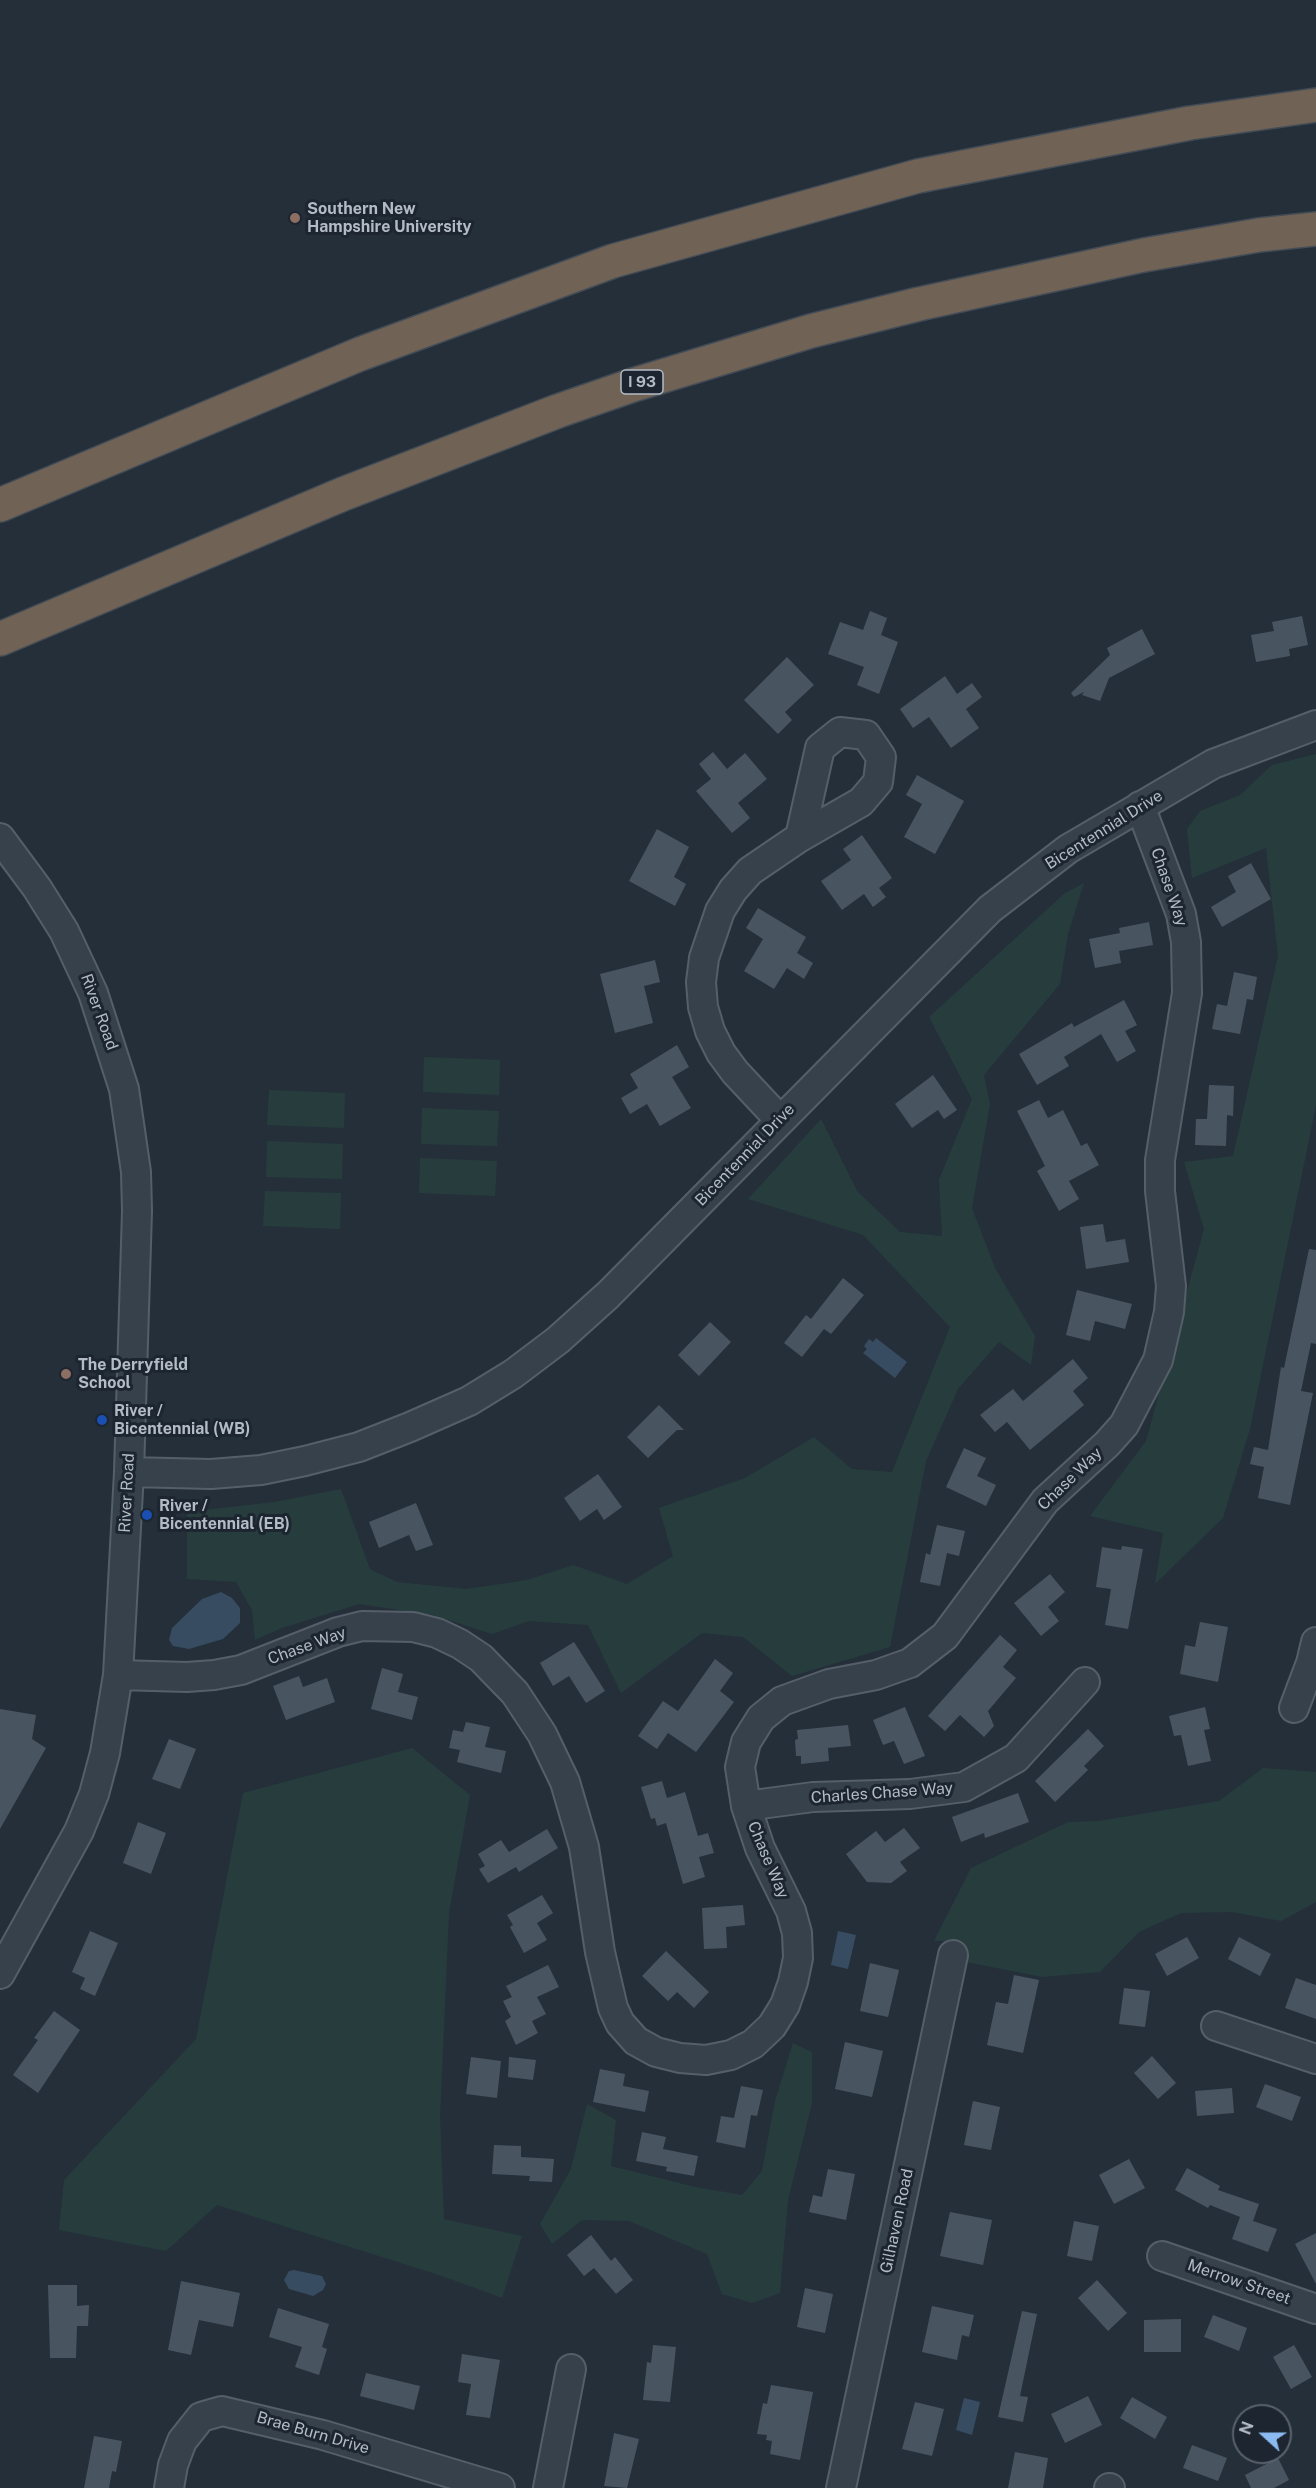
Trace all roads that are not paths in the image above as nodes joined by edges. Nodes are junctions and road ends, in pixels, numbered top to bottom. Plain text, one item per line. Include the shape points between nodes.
1 (1316, 105) edge
2 (1316, 229) edge
3 (0, 505) edge
4 (0, 639) edge
5 (1316, 725) edge
6 (1140, 806) junction
7 (800, 837) dead end
8 (0, 838) edge
9 (779, 1119) junction
10 (129, 1472) junction
11 (1316, 1642) edge
12 (118, 1675) junction
13 (1085, 1682) dead end
14 (1293, 1708) dead end
15 (746, 1806) junction
16 (953, 1955) dead end
17 (0, 1974) edge
18 (1216, 2026) dead end
19 (1316, 2059) edge
20 (1162, 2256) dead end
21 (1316, 2309) edge
22 (571, 2369) dead end
23 (169, 2488) edge
24 (500, 2488) edge
25 (548, 2488) edge
26 (841, 2488) edge

1 - 3 highway via 1190,123 918,176 613,261 360,354
2 - 4 highway, I 93 via 1144,255 919,304 811,331 644,382 343,494
5 - 6 street, Bicentennial Drive via 1213,764
6 - 9 street, Bicentennial Drive via 1068,849 990,909
6 - 15 street, Chase Way via 1181,915 1186,942 1187,982 1161,1160 1160,1191 1171,1286 1158,1360 1124,1425 1045,1501 945,1636 910,1663 782,1701 761,1718 746,1742 740,1767
7 - 9 street via 750,871 733,890 710,934 701,982 703,1008 721,1053
8 - 10 street, River Road via 37,888 79,960 111,1040 124,1089 136,1211
9 - 10 street, Bicentennial Drive via 608,1295 558,1340 468,1401 359,1447 261,1470 211,1474
10 - 12 street, River Road
11 - 14 street
12 - 15 street, Chase Way via 187,1677 241,1670 362,1626 413,1627 437,1633 481,1658 515,1693 542,1734 565,1782 584,1847 600,1952 620,2024 636,2041 656,2052 680,2058 706,2060 731,2055 753,2044 772,2026 794,1982 797,1933
12 - 17 street, River Road via 94,1794 50,1886
13 - 15 street, Charles Chase Way via 1016,1758 964,1787 910,1794 813,1797
16 - 26 street, Gilhaven Road
18 - 19 street
20 - 21 street, Merrow Street
22 - 25 street
23 - 24 street, Brae Burn Drive via 182,2441 201,2417 222,2411 323,2434

